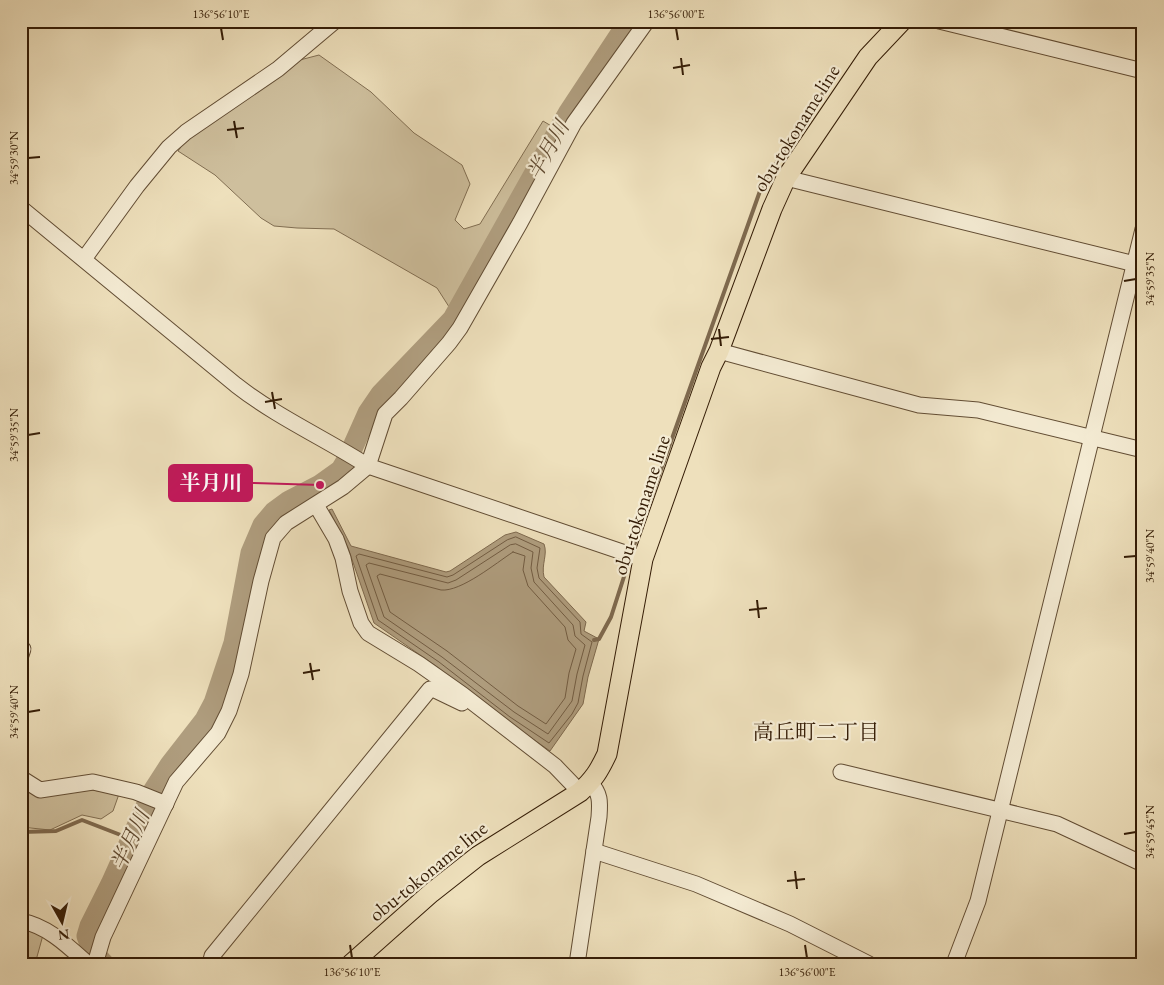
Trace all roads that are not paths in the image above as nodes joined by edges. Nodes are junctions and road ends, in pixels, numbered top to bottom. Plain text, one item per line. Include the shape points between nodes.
1 (334, 21) edge
2 (647, 21) edge
3 (902, 21) edge
4 (939, 21) edge
5 (1143, 71) edge
6 (786, 178) junction
7 (21, 208) edge
8 (1143, 229) edge
9 (84, 259) junction
10 (1138, 265) edge
11 (719, 351) junction
12 (1092, 438) junction
13 (1143, 450) edge
14 (364, 463) junction
15 (316, 505) junction
16 (643, 559) junction
17 (473, 703) junction
18 (841, 772) dead end
19 (21, 778) edge
20 (585, 788) junction
21 (161, 802) junction
22 (1000, 810) junction
23 (594, 851) junction
24 (1143, 864) edge
25 (21, 921) edge
26 (94, 959) edge
27 (210, 964) edge
28 (351, 964) edge
29 (577, 964) edge
30 (869, 964) edge
31 (954, 964) edge

1 - 9 street via 278,69 169,147
2 - 14 street via 574,123 460,328 385,414
3 - 6 main road, obu-tokoname line via 868,57
4 - 5 street
6 - 10 street
6 - 11 main road, obu-tokoname line
7 - 9 street
8 - 10 street
9 - 14 street via 259,403
10 - 12 street
11 - 12 street via 919,405 978,410
11 - 16 main road, obu-tokoname line via 710,367
12 - 13 street
12 - 22 street
14 - 15 street via 343,487
14 - 16 street
15 - 17 street via 336,539 355,607 368,633
15 - 21 street via 286,523 274,538 229,711 218,733
16 - 20 main road, obu-tokoname line via 607,754 598,773
17 - 20 street
17 - 27 street via 464,704 430,689 212,956
18 - 22 street
19 - 21 street via 40,790 93,782 136,792
20 - 23 street via 596,789 600,796
20 - 28 main road, obu-tokoname line via 478,856
21 - 26 street
22 - 24 street via 1057,824
22 - 31 street via 978,901
23 - 29 street
23 - 30 street via 696,884 790,924
25 - 26 street via 41,926

